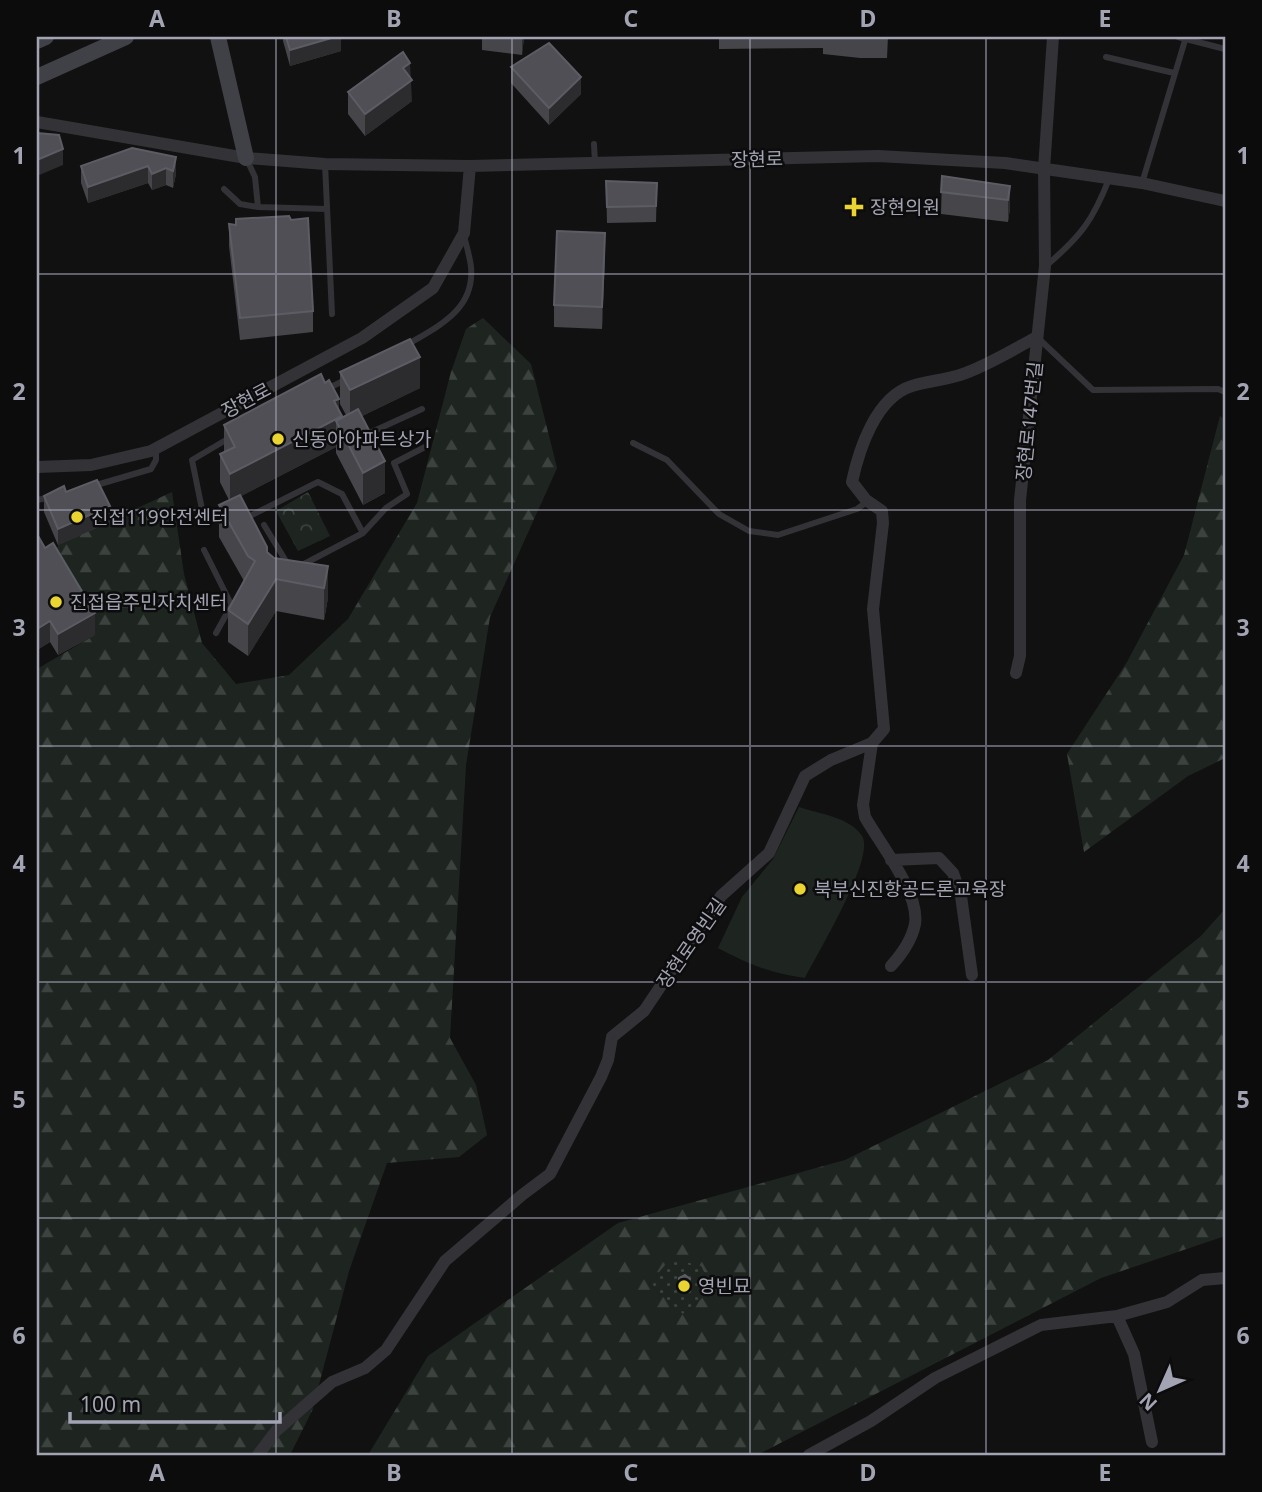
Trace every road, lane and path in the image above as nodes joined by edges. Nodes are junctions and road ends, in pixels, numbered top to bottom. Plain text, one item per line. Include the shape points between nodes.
1 (45, 37) edge
2 (126, 37) edge
3 (218, 37) edge
4 (1053, 37) edge
5 (1183, 37) edge
6 (37, 41) edge
7 (1225, 49) edge
8 (1106, 57) dead end
9 (1174, 72) junction
10 (37, 77) edge
11 (37, 122) edge
12 (594, 144) dead end
13 (246, 159) junction
14 (595, 163) junction
15 (325, 164) junction
16 (470, 166) junction
17 (1044, 169) junction
18 (1110, 179) junction
19 (1142, 183) junction
20 (224, 190) dead end
21 (1225, 201) edge
22 (258, 207) junction
23 (326, 209) junction
24 (464, 233) junction
25 (1045, 266) junction
26 (332, 314) dead end
27 (1037, 337) junction
28 (396, 352) edge
29 (350, 378) edge
30 (326, 390) junction
31 (1225, 392) edge
32 (313, 396) edge
33 (331, 400) edge
34 (422, 409) dead end
35 (238, 433) edge
36 (356, 433) edge
37 (633, 443) dead end
38 (425, 447) dead end
39 (156, 449) junction
40 (37, 467) edge
41 (80, 489) edge
42 (53, 496) edge
43 (37, 500) edge
44 (869, 502) junction
45 (264, 525) dead end
46 (363, 533) junction
47 (205, 550) dead end
48 (292, 571) junction
49 (282, 576) edge
50 (240, 600) edge
51 (231, 604) junction
52 (216, 633) dead end
53 (1016, 673) dead end
54 (872, 743) junction
55 (891, 860) junction
56 (891, 966) dead end
57 (972, 975) dead end
58 (1225, 1278) edge
59 (1117, 1316) junction
60 (1152, 1442) dead end
61 (258, 1455) edge
62 (809, 1455) edge

1 - 6 street
2 - 10 street
3 - 13 street
4 - 17 street
5 - 7 lane
5 - 9 lane
8 - 9 lane
9 - 19 lane
11 - 13 street, 장현로
12 - 14 lane
13 - 15 street, 장현로
13 - 22 lane via 255,177
14 - 16 street, 장현로
14 - 17 street, 장현로 via 878,156
15 - 16 street, 장현로
15 - 23 lane
16 - 24 street, 장현로
17 - 18 street, 장현로
17 - 25 street, 장현로147번길
18 - 19 street, 장현로
18 - 25 lane via 1075,241
19 - 21 street, 장현로
20 - 22 lane via 240,204
22 - 23 lane
23 - 26 lane
24 - 28 lane via 471,268 464,302 452,317
24 - 39 street, 장현로 via 433,288 362,338
25 - 27 street, 장현로147번길
27 - 31 lane via 1093,390
27 - 44 street via 958,376 909,386 889,401 872,421 852,482
27 - 53 street, 장현로147번길 via 1020,500 1020,656
29 - 30 lane
30 - 32 lane
30 - 33 lane
34 - 36 lane via 365,436
35 - 46 lane via 192,460 204,519 235,523 318,482 342,494
37 - 44 lane via 667,460 719,514 749,531 778,535
38 - 46 lane via 394,463 407,494
39 - 40 street, 장현로 via 91,464
39 - 41 lane via 151,469
42 - 43 lane
44 - 54 street via 882,511 883,523 873,609 884,729
45 - 48 lane
46 - 48 lane
47 - 51 lane
48 - 49 lane
50 - 51 lane
51 - 52 lane
54 - 55 street via 863,805 865,817
54 - 61 street, 장현로영빈길 via 805,776 769,853 721,896 644,1012 612,1037 601,1077 550,1174 445,1261 386,1350 365,1368 332,1382 276,1430
55 - 56 street via 908,889 915,925 901,956
55 - 57 street via 939,858 953,873
58 - 59 street via 1202,1280 1167,1302
59 - 60 street via 1134,1354
59 - 62 street via 1041,1325 934,1378 871,1421

